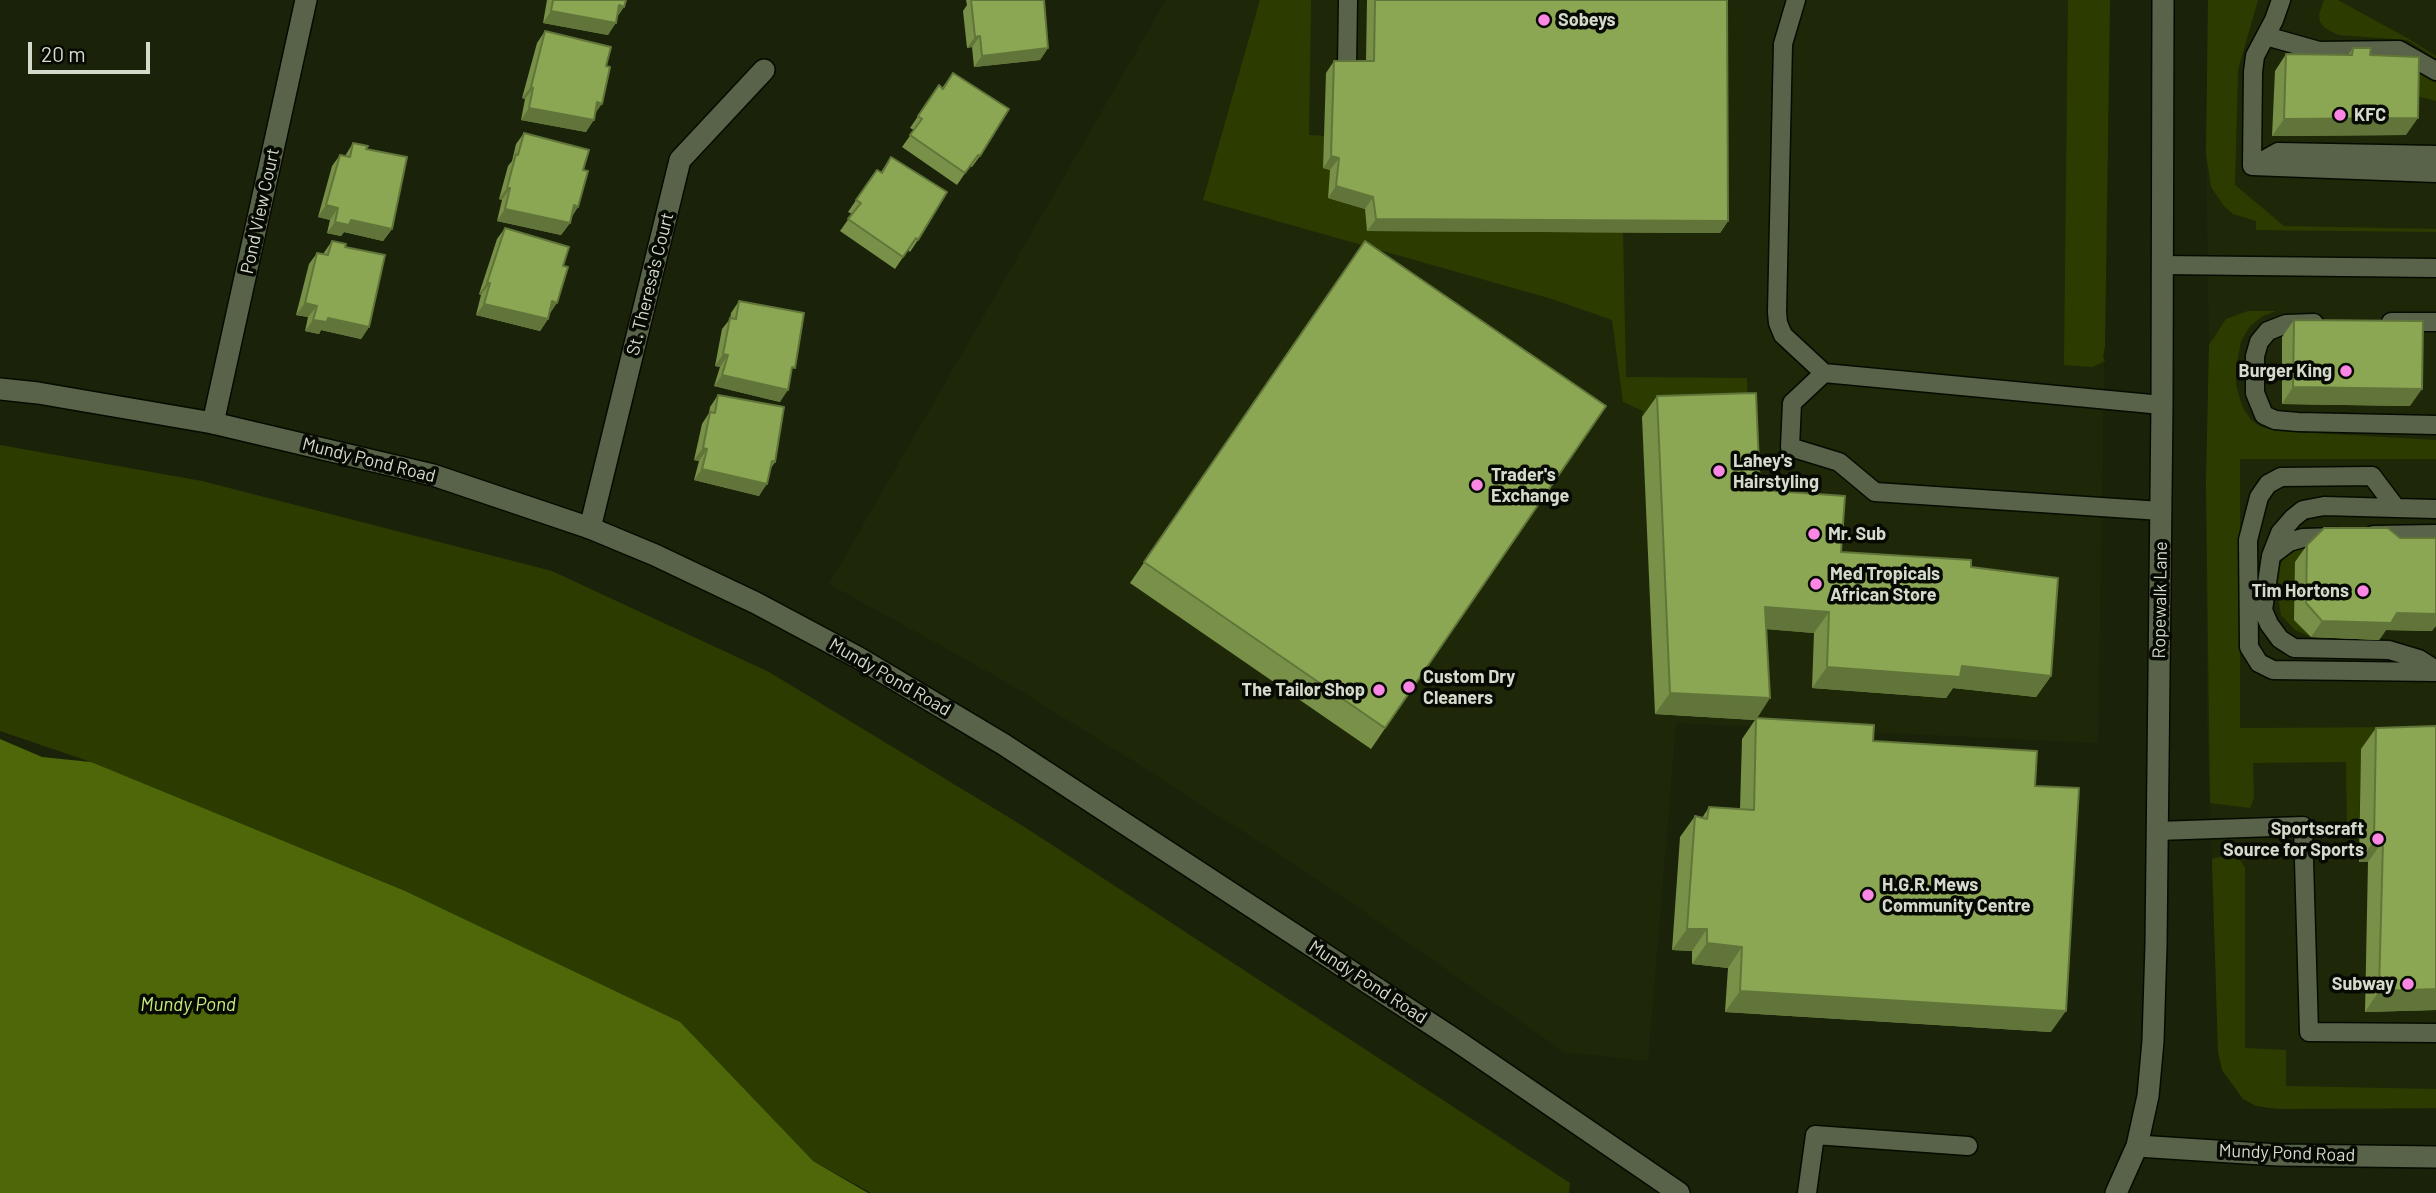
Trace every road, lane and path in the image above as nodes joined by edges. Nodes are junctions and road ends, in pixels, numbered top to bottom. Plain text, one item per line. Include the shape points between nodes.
1 (306, 0) edge
2 (1348, 0) edge
3 (1796, 0) edge
4 (2163, 0) edge
5 (2281, 0) edge
6 (2266, 36) junction
7 (1347, 67) edge
8 (764, 70) dead end
9 (2436, 72) edge
10 (2436, 155) edge
11 (2252, 166) junction
12 (2436, 173) edge
13 (2162, 265) junction
14 (2436, 268) edge
15 (2367, 322) edge
16 (2436, 322) edge
17 (2326, 323) edge
18 (1824, 373) junction
19 (0, 389) edge
20 (2162, 405) junction
21 (214, 423) junction
22 (2436, 425) edge
23 (2396, 508) junction
24 (2436, 509) edge
25 (2161, 511) junction
26 (590, 528) junction
27 (2436, 534) edge
28 (2271, 556) junction
29 (2436, 671) edge
30 (2157, 831) junction
31 (2436, 1033) edge
32 (1968, 1146) dead end
33 (2137, 1146) junction
34 (2436, 1157) edge
35 (1679, 1193) edge
36 (1807, 1193) edge
37 (2116, 1193) edge

1 - 21 street, Pond View Court
2 - 7 lane
3 - 18 lane via 1783,44 1777,312 1783,335
4 - 13 street, Ropewalk Lane
5 - 6 lane
6 - 9 lane via 2319,51 2399,50
6 - 11 lane via 2255,56 2253,72
8 - 26 street, St. Theresa's Court via 680,160
10 - 11 lane via 2278,152
11 - 12 lane
13 - 14 lane
13 - 20 street, Ropewalk Lane
15 - 16 lane
17 - 22 lane via 2286,324 2268,331 2259,342 2255,393 2264,415 2298,422
18 - 20 lane
18 - 25 lane via 1791,402 1790,447 1839,462 1875,492
19 - 21 street, Mundy Pond Road
20 - 25 street, Ropewalk Lane
21 - 26 street, Mundy Pond Road via 433,475
23 - 24 lane
23 - 28 lane via 2324,506 2303,510 2280,533
23 - 29 lane via 2372,476 2281,477 2268,484 2259,497 2248,540 2249,647 2259,663 2273,670
25 - 30 street, Ropewalk Lane
26 - 35 street, Mundy Pond Road via 756,603 1003,744 1457,1041
27 - 28 lane via 2304,538 2289,542
28 - 29 lane via 2263,610 2280,639 2294,648 2389,650 2419,659
30 - 31 lane via 2303,826 2309,1032
30 - 33 street, Ropewalk Lane via 2153,1041
32 - 36 lane via 1815,1135
33 - 34 street, Mundy Pond Road via 2278,1155
33 - 37 street, Ropewalk Lane

